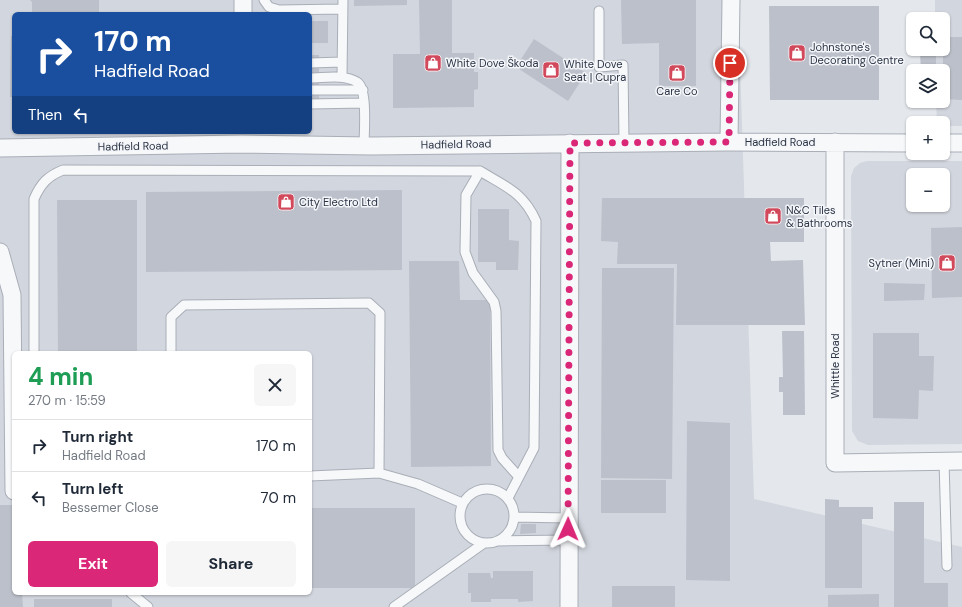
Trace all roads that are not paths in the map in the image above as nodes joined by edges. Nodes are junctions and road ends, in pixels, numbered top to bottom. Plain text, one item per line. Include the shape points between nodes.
1 (243, 0) edge
2 (264, 0) edge
3 (731, 0) edge
4 (342, 5) edge
5 (599, 11) dead end
6 (243, 12) edge
7 (342, 62) junction
8 (312, 63) edge
9 (342, 77) junction
10 (312, 78) edge
11 (312, 90) edge
12 (363, 90) junction
13 (363, 103) junction
14 (312, 104) edge
15 (242, 138) edge
16 (624, 142) junction
17 (729, 142) junction
18 (835, 142) junction
19 (570, 143) junction
20 (906, 143) edge
21 (950, 143) edge
22 (962, 143) edge
23 (364, 146) junction
24 (0, 148) edge
25 (480, 171) junction
26 (0, 252) edge
27 (13, 351) edge
28 (34, 351) edge
29 (171, 351) edge
30 (944, 461) junction
31 (962, 461) edge
32 (379, 473) junction
33 (312, 476) edge
34 (519, 477) junction
35 (508, 498) junction
36 (462, 503) junction
37 (514, 517) junction
38 (568, 518) junction
39 (568, 540) junction
40 (497, 541) junction
41 (484, 543) junction
42 (947, 566) dead end
43 (134, 595) edge
44 (148, 607) edge
45 (394, 607) edge
46 (569, 607) edge

1 - 6 street
2 - 4 lane via 269,7 279,10
3 - 17 street
4 - 7 lane
5 - 16 lane via 600,67 623,65
7 - 8 lane
7 - 9 lane
9 - 10 lane
9 - 12 lane via 357,82
11 - 12 lane
12 - 13 lane
13 - 14 lane
13 - 23 lane
15 - 23 street, Hadfield Road
15 - 24 street, Hadfield Road
16 - 17 street, Hadfield Road
16 - 19 street, Hadfield Road
17 - 18 street, Hadfield Road
18 - 20 street, Hadfield Road
18 - 30 street, Whittle Road via 835,463
19 - 23 street, Hadfield Road
19 - 38 street
21 - 22 street
25 - 28 lane via 63,170 51,175 40,185 34,199
25 - 34 lane via 466,195 465,252 473,273 494,302 498,450
25 - 34 lane via 518,195 528,205 536,221 534,448
26 - 27 street via 12,295
29 - 32 lane via 171,317 184,305 369,304 380,313
30 - 31 street, Whittle Road
30 - 42 lane
32 - 33 lane
32 - 36 lane via 418,484
34 - 35 lane
35 - 36 lane via 498,490 482,489 473,492
35 - 37 lane via 514,510
36 - 41 lane via 460,520 464,531 475,540
37 - 38 lane
37 - 40 lane via 508,532
38 - 39 street
39 - 40 lane
39 - 46 street
40 - 41 lane
41 - 45 lane
43 - 44 lane

